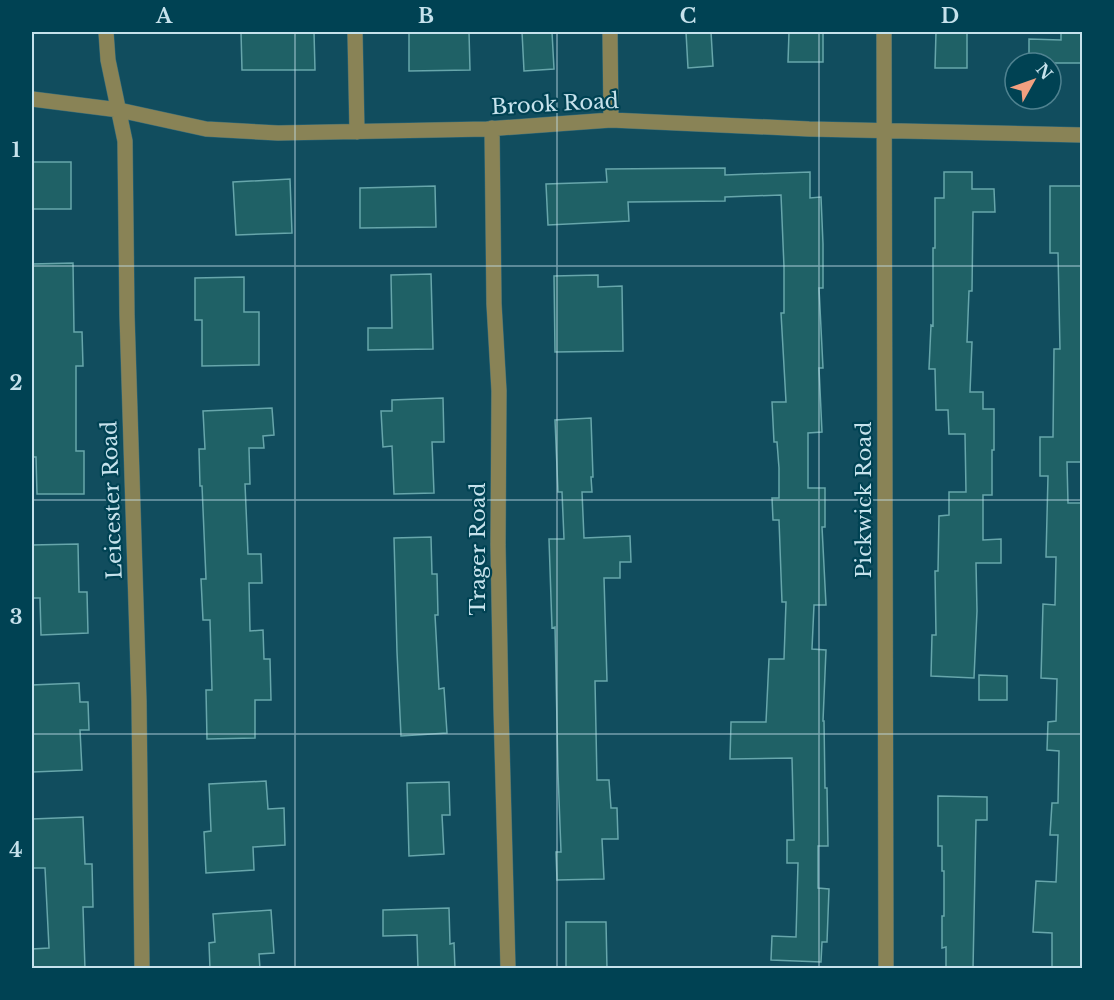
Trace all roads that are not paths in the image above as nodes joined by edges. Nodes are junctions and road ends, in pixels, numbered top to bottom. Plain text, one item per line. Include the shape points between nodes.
1 (106, 32) edge
2 (355, 32) edge
3 (610, 32) edge
4 (884, 32) edge
5 (32, 99) edge
6 (119, 110) junction
7 (611, 120) junction
8 (492, 128) junction
9 (885, 130) junction
10 (357, 132) junction
11 (1083, 135) edge
12 (142, 969) edge
13 (508, 969) edge
14 (886, 969) edge

1 - 6 street, Leicester Road
2 - 10 street
3 - 7 street
4 - 9 street, Pickwick Road
5 - 6 street, Brook Road
6 - 10 street, Brook Road via 206,129
6 - 12 street, Leicester Road via 125,141
7 - 8 street, Brook Road
7 - 9 street, Brook Road
8 - 10 street, Brook Road
8 - 13 street, Trager Road
9 - 11 street, Brook Road
9 - 14 street, Pickwick Road

